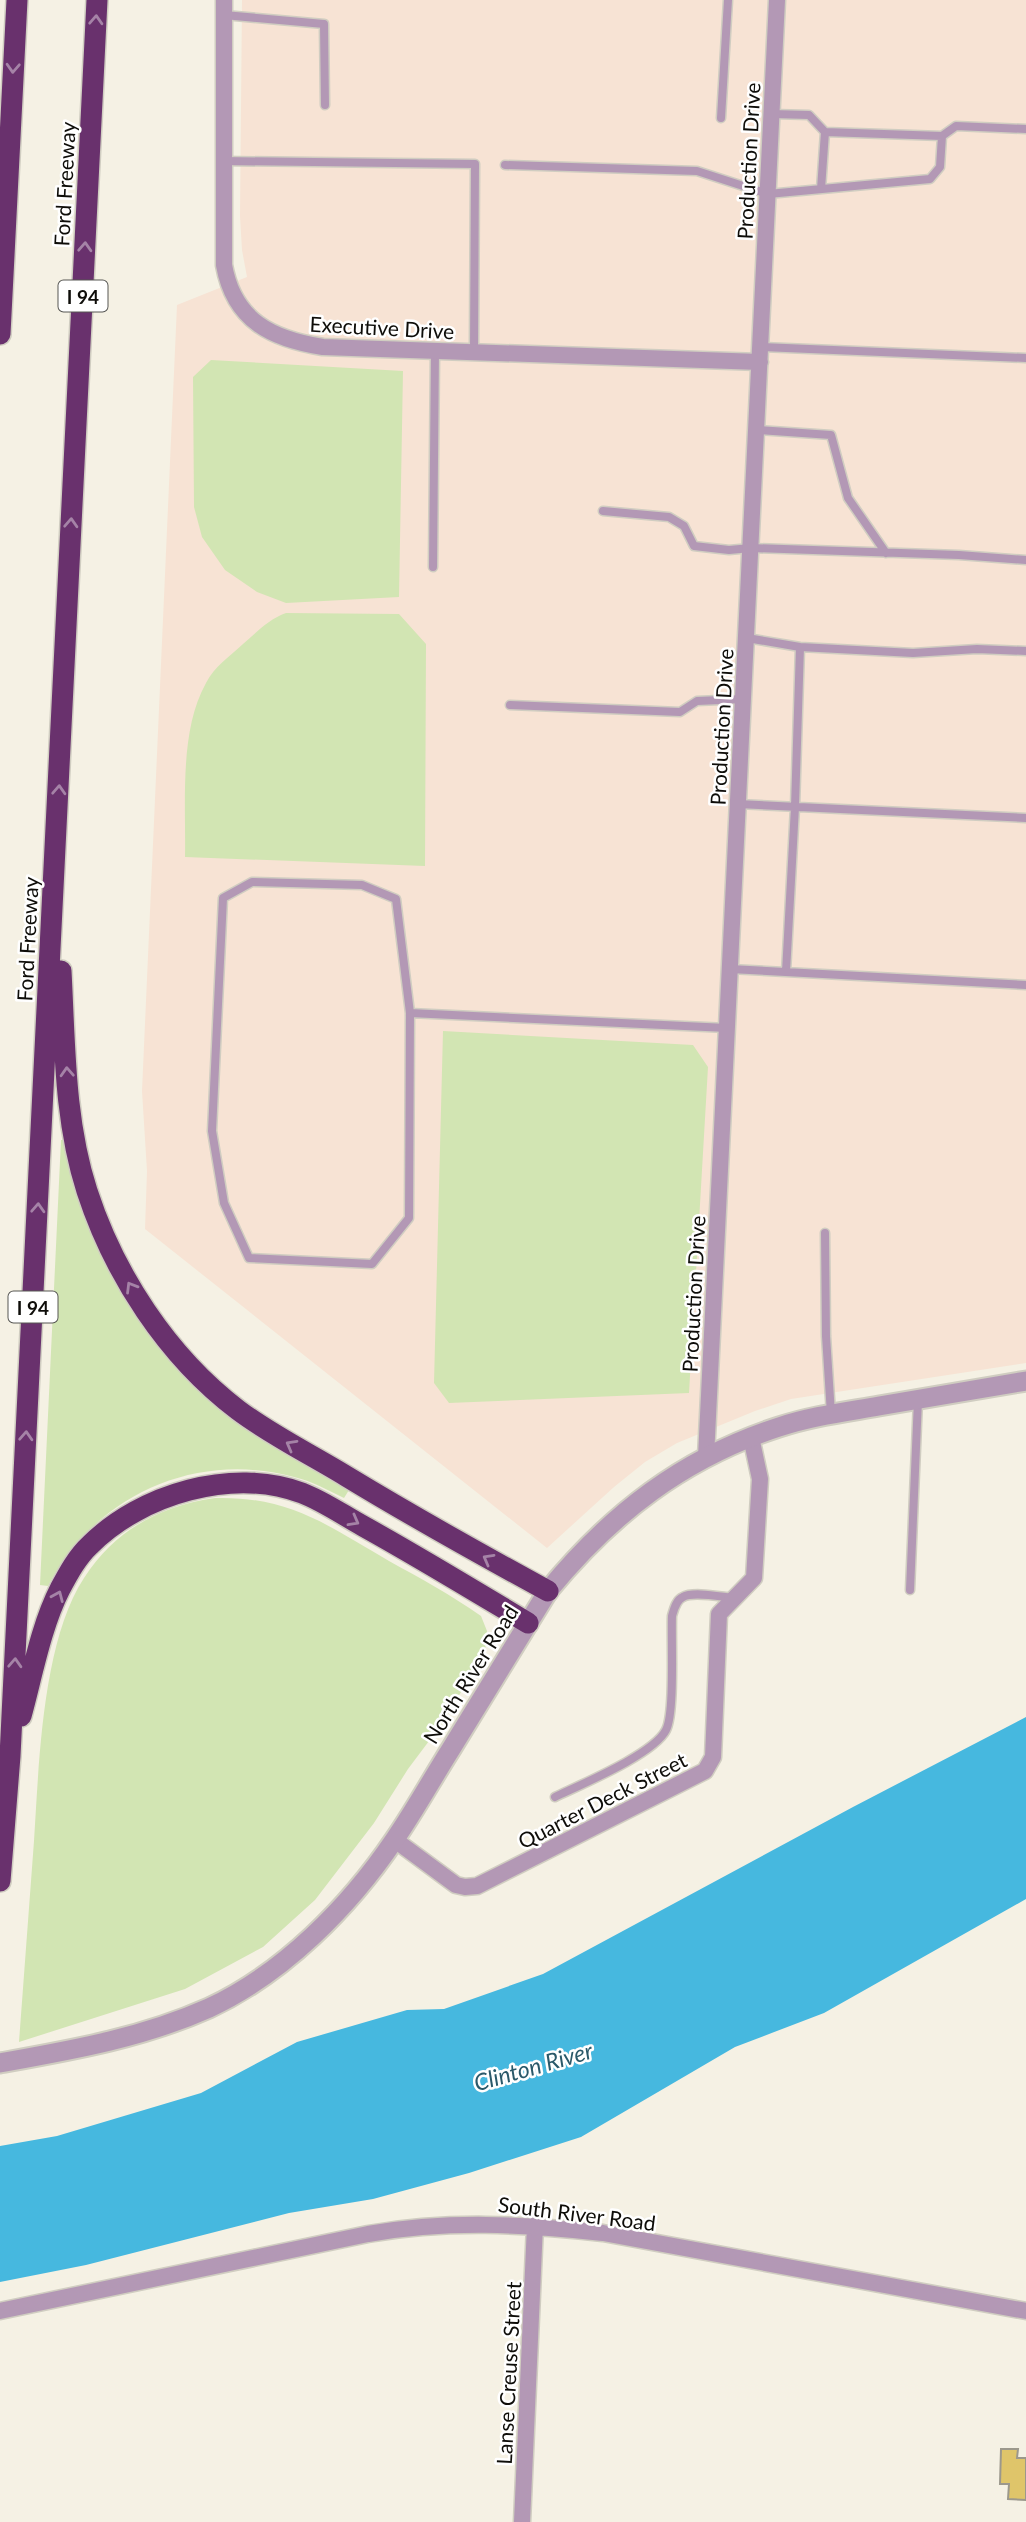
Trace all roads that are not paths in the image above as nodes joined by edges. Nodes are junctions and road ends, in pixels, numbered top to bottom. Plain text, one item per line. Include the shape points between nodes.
1 (17, 0) edge
2 (97, 0) edge
3 (728, 0) edge
4 (777, 0) edge
5 (224, 7) edge
6 (325, 105) dead end
7 (772, 114) junction
8 (721, 118) dead end
9 (1026, 129) edge
10 (825, 132) junction
11 (942, 136) junction
12 (223, 161) junction
13 (505, 166) dead end
14 (821, 189) junction
15 (768, 194) junction
16 (0, 334) edge
17 (435, 351) junction
18 (474, 352) junction
19 (761, 354) junction
20 (1026, 358) edge
21 (757, 430) junction
22 (603, 511) dead end
23 (751, 548) junction
24 (886, 552) junction
25 (1026, 560) edge
26 (433, 567) dead end
27 (747, 638) junction
28 (800, 647) junction
29 (1026, 651) edge
30 (744, 699) junction
31 (510, 705) dead end
32 (738, 804) junction
33 (795, 807) junction
34 (1026, 818) edge
35 (55, 858) junction
36 (730, 969) junction
37 (786, 972) junction
38 (1026, 985) edge
39 (410, 1013) junction
40 (727, 1028) junction
41 (825, 1233) dead end
42 (1026, 1381) edge
43 (918, 1400) junction
44 (831, 1415) junction
45 (751, 1437) junction
46 (706, 1457) junction
47 (910, 1590) dead end
48 (548, 1591) junction
49 (735, 1598) junction
50 (528, 1623) junction
51 (10, 1756) junction
52 (555, 1797) dead end
53 (395, 1840) junction
54 (0, 1881) edge
55 (0, 2063) edge
56 (535, 2225) junction
57 (0, 2311) edge
58 (1026, 2311) edge
59 (522, 2522) edge

1 -> 16 highway
35 -> 2 highway, Ford Freeway / I 94
3 - 8 lane
4 - 7 street, Production Drive
5 - 6 lane via 324,24
5 - 12 street, Executive Drive
7 - 10 lane via 810,116
7 - 15 street, Production Drive
9 - 11 lane via 956,126
10 - 11 lane
10 - 14 lane
11 - 14 lane via 940,167 930,179
12 - 17 street, Executive Drive via 224,265 233,295 246,315 293,342
12 - 18 lane via 475,164
13 - 15 lane via 697,171
14 - 15 lane
15 - 19 street, Production Drive
17 - 18 street, Executive Drive
17 - 26 lane
18 - 19 street, Executive Drive
19 - 20 lane
19 - 21 street, Production Drive
21 - 23 street, Production Drive
21 - 24 lane via 831,435 848,498
22 - 23 lane via 669,517 684,526 694,546
23 - 24 lane
23 - 27 street, Production Drive
24 - 25 lane
27 - 28 lane
27 - 30 street, Production Drive
28 - 29 lane via 913,653
28 - 33 lane
30 - 31 lane via 697,701 680,712
30 - 32 street, Production Drive
32 - 33 lane
32 - 36 street, Production Drive
33 - 34 lane
33 - 37 lane
48 -> 35 highway via 279,1438 201,1378 151,1318 106,1243 86,1188 74,1133
51 -> 35 highway, Ford Freeway / I 94
36 - 37 lane
36 - 40 street, Production Drive
37 - 38 lane
39 - 39 lane via 396,899 362,885 252,881 223,898 212,1131 224,1203 248,1258 372,1264 409,1218
39 - 40 lane
40 - 46 street, Production Drive
41 - 44 lane
42 - 43 street, North River Road
43 - 44 street, North River Road
43 - 47 lane
44 - 45 street, North River Road
45 - 46 street, North River Road
45 - 49 street, Quarter Deck Street via 760,1479 754,1578
46 - 48 street, North River Road via 668,1478 614,1521
48 - 50 street, North River Road
49 - 52 lane via 682,1597 671,1616 667,1728 657,1743
49 - 53 street, Quarter Deck Street via 719,1614 713,1757 705,1771 477,1886 456,1885
51 -> 50 highway via 49,1618 78,1559 117,1522 173,1493 229,1484 303,1493
50 - 53 street, North River Road
51 - 54 highway, Ford Freeway / I 94
53 - 55 street, North River Road via 349,1898 304,1944 221,2001 154,2030
56 - 57 street, South River Road via 410,2226
56 - 58 street, South River Road via 603,2233
56 - 59 street, Lanse Creuse Street

